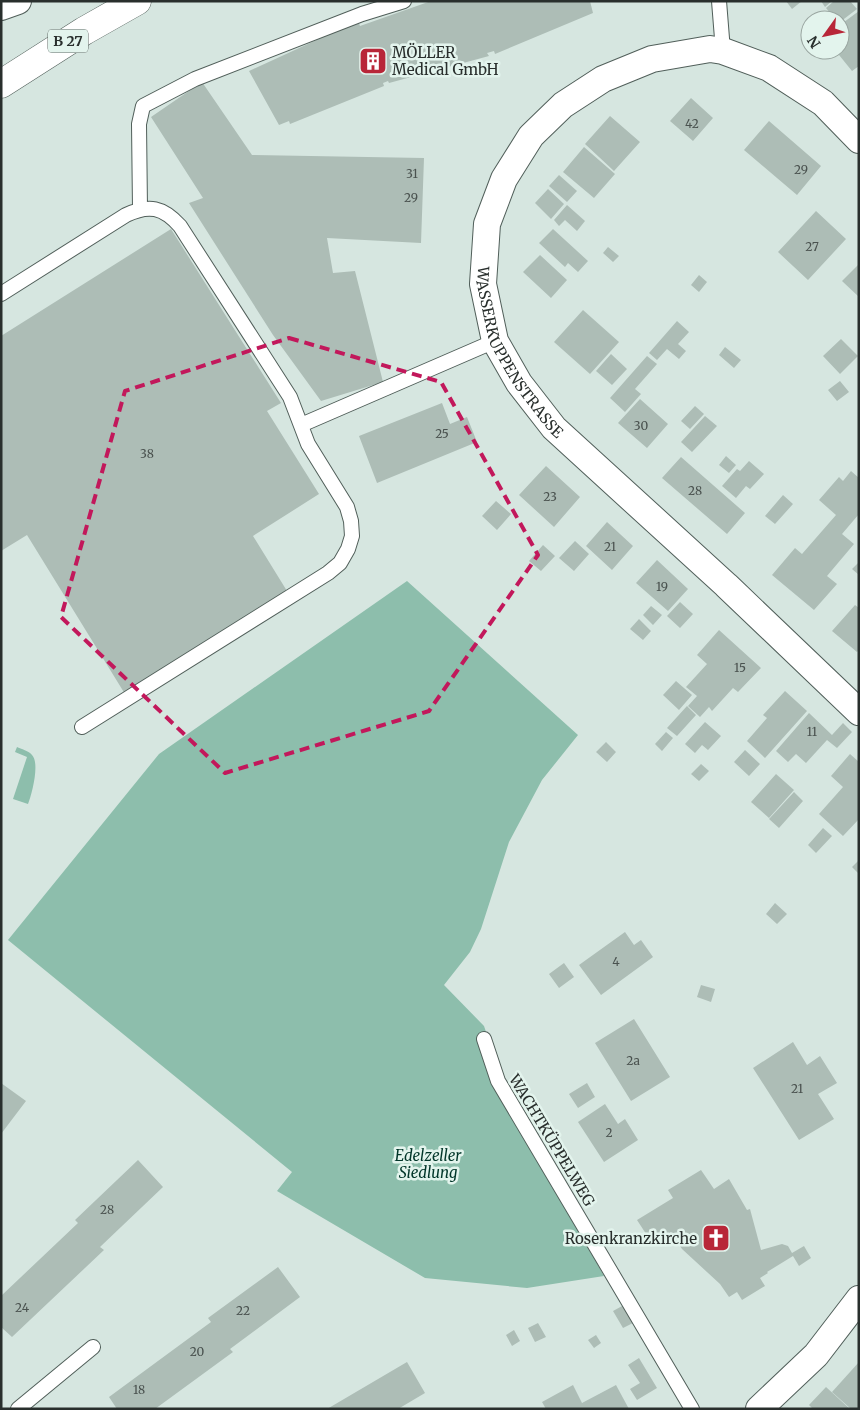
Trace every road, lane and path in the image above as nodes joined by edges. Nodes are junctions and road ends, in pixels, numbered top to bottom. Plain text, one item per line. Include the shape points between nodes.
1 (18, 1) edge
2 (137, 1) edge
3 (404, 1) edge
4 (719, 1) edge
5 (1, 7) edge
6 (723, 51) junction
7 (1, 84) edge
8 (859, 140) edge
9 (140, 209) junction
10 (1, 294) edge
11 (496, 341) junction
12 (301, 425) junction
13 (859, 712) edge
14 (82, 727) dead end
15 (484, 1039) dead end
16 (859, 1299) edge
17 (93, 1347) dead end
18 (18, 1409) edge
19 (692, 1409) edge
20 (759, 1409) edge

1 - 5 street
2 - 7 highway, B 27 via 84,30
3 - 9 lane via 362,14 195,79 143,106 139,124
4 - 6 lane
6 - 8 street, WASSERKUPPENSTRASSE via 769,68 823,103
6 - 11 street, WASSERKUPPENSTRASSE via 710,49 652,59 603,80 563,105 531,136 504,179 487,224 482,284
9 - 10 lane
9 - 12 lane via 156,209 170,215 180,226 290,397
11 - 12 lane
11 - 13 street, WASSERKUPPENSTRASSE via 519,383 554,428
12 - 14 lane via 308,444 347,507 351,521 352,536 340,563
15 - 19 lane, WACHTKÜPPELWEG via 498,1081
16 - 20 street via 816,1355
17 - 18 lane

